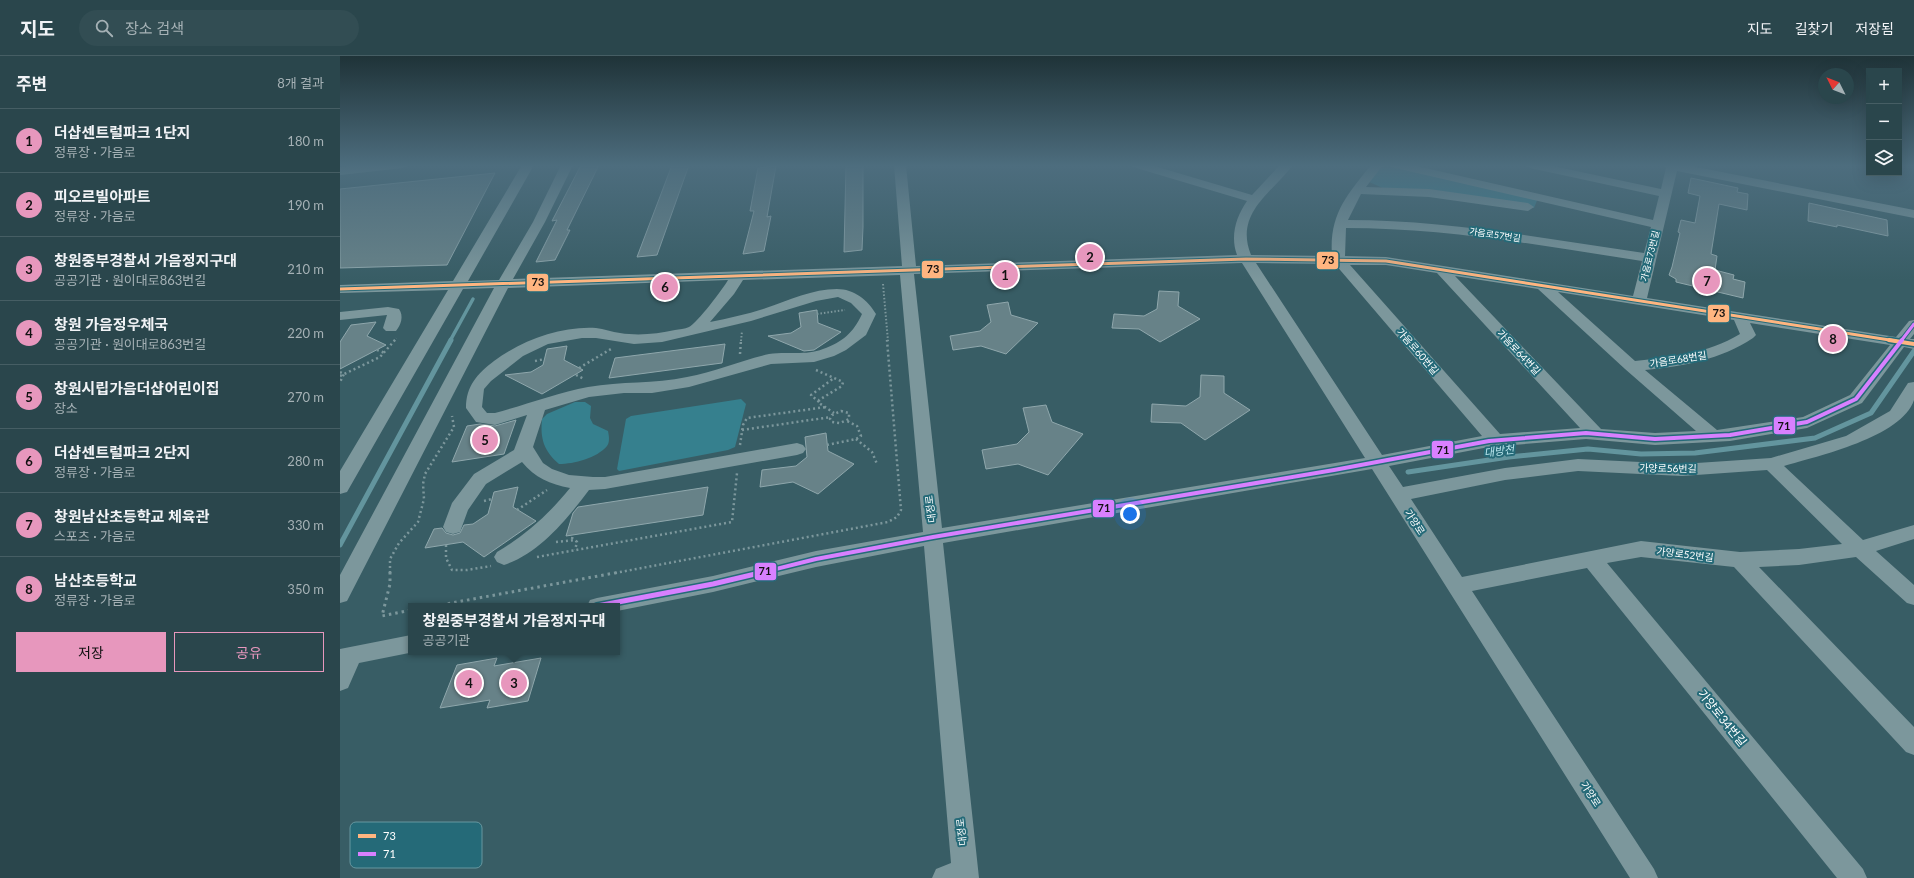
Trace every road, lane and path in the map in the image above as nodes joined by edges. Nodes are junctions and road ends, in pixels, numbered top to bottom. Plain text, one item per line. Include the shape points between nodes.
1 (507, 203) edge
2 (548, 203) edge
3 (903, 203) edge
4 (1252, 203) edge
5 (1348, 203) edge
6 (1502, 203) edge
7 (1557, 203) edge
8 (1664, 203) edge
9 (1860, 203) edge
10 (1585, 211) junction
11 (1914, 214) edge
12 (1339, 224) junction
13 (1658, 225) junction
14 (1650, 258) junction
15 (1246, 259) junction
16 (1339, 260) junction
17 (909, 270) junction
18 (1442, 270) junction
19 (738, 276) junction
20 (881, 282) dead end
21 (501, 283) junction
22 (462, 285) junction
23 (1543, 286) junction
24 (340, 288) edge
25 (1639, 301) junction
26 (865, 307) junction
27 (818, 314) dead end
28 (340, 316) edge
29 (1740, 317) junction
30 (743, 318) junction
31 (1914, 324) edge
32 (392, 326) joint
33 (696, 329) junction
34 (629, 338) junction
35 (1907, 343) edge
36 (377, 350) dead end
37 (385, 353) junction
38 (802, 358) junction
39 (1631, 366) junction
40 (739, 367) junction
41 (579, 368) dead end
42 (665, 370) dead end
43 (340, 372) edge
44 (344, 374) junction
45 (340, 376) edge
46 (835, 378) junction
47 (340, 382) edge
48 (661, 386) junction
49 (1914, 387) edge
50 (819, 403) junction
51 (538, 407) junction
52 (453, 411) dead end
53 (834, 413) junction
54 (831, 417) junction
55 (847, 421) junction
56 (742, 430) dead end
57 (1596, 434) junction
58 (1713, 436) junction
59 (856, 439) junction
60 (1496, 441) junction
61 (827, 445) dead end
62 (524, 447) junction
63 (797, 449) dead end
64 (1377, 462) junction
65 (878, 464) dead end
66 (1771, 464) junction
67 (562, 480) junction
68 (584, 483) junction
69 (340, 487) edge
70 (1398, 495) junction
71 (517, 510) dead end
72 (732, 522) dead end
73 (453, 527) dead end
74 (1914, 532) edge
75 (573, 535) dead end
76 (933, 536) junction
77 (572, 539) dead end
78 (446, 545) dead end
79 (1860, 549) junction
80 (1591, 558) junction
81 (529, 559) dead end
82 (1740, 560) junction
83 (501, 561) joint
84 (1457, 586) junction
85 (340, 595) edge
86 (1914, 597) edge
87 (451, 603) edge
88 (613, 603) edge
89 (408, 611) edge
90 (408, 645) edge
91 (346, 657) edge
92 (340, 681) edge
93 (1914, 744) edge
94 (959, 876) edge
95 (1645, 878) edge
96 (1854, 878) edge

1 - 22 street
2 - 21 street
3 - 17 street, 대정로
4 - 15 street, 가양로 via 1243,221 1240,239
5 - 12 street
6 - 10 street
7 - 10 street
8 - 13 street, 가음로73번길
9 - 11 street
10 - 13 street
12 - 14 street, 가음로57번길 via 1444,228
12 - 16 street
13 - 14 street, 가음로73번길
14 - 25 street, 가음로73번길
15 - 16 street
15 - 17 street
15 - 64 street, 가양로
16 - 18 street via 1386,261
16 - 60 street, 가음로60번길
17 - 19 street
17 - 76 street, 대정로 via 907,273
18 - 23 street
18 - 57 street, 가음로64번길
19 - 21 street
19 - 33 street via 729,291
20 - 87 path via 885,285 900,502 897,517 888,522
21 - 22 street
21 - 85 street
22 - 24 street
22 - 69 street
23 - 25 street
23 - 39 street, 가음로68번길
25 - 29 street
26 - 27 path
26 - 30 street via 852,297 838,293 802,299
26 - 38 street via 869,314 866,323 853,340 828,353
28 - 32 street via 394,312
29 - 35 street
29 - 39 street, 가음로68번길 via 1748,335 1735,345 1698,358
30 - 33 street
30 - 40 path
31 - 35 street
32 - 37 path via 399,330 398,335 394,344
33 - 34 street via 654,338
34 - 41 path
34 - 51 street via 579,334 544,341 500,364 478,383 473,395 474,408 482,418 496,419
35 - 58 street via 1856,399 1807,422
36 - 37 path
37 - 44 path
38 - 40 street via 770,359
38 - 46 path via 803,364
39 - 58 street, 가음로68번길
40 - 48 street via 689,382
42 - 48 street
43 - 44 path
44 - 45 path
44 - 47 path
46 - 50 path via 811,395
46 - 50 path via 843,384 819,400
48 - 51 street via 588,392
49 - 66 street, 가양로56번길 via 1896,415 1852,440
50 - 53 path
51 - 62 street
52 - 89 path via 454,427 425,474 424,499 418,522 398,543 390,559 390,584 382,616
53 - 54 path
53 - 55 path via 849,413
54 - 55 path via 834,423
54 - 56 path
55 - 59 path via 859,428 861,436
57 - 58 street via 1655,440
57 - 60 street
59 - 61 path
59 - 65 path via 872,452
60 - 64 street
62 - 67 street via 527,456 540,470
62 - 73 street via 519,456 480,479 459,508
63 - 68 street via 605,483
64 - 70 street, 가양로
64 - 76 street
66 - 70 street, 가양로56번길 via 1682,470 1578,465 1505,474
66 - 79 street
67 - 68 street
67 - 71 path
68 - 83 street via 548,527
70 - 84 street, 가양로
72 - 81 path
74 - 79 street, 가양로52번길
75 - 77 path
76 - 88 street
76 - 94 street, 대정로
78 - 83 path via 444,558 452,570 467,570
79 - 82 street, 가양로52번길 via 1799,557
79 - 86 street
80 - 82 street, 가양로52번길 via 1641,549
80 - 84 street, 가양로52번길
80 - 96 street, 가양로34번길
82 - 93 street
84 - 95 street, 가양로
90 - 91 street
91 - 92 street

